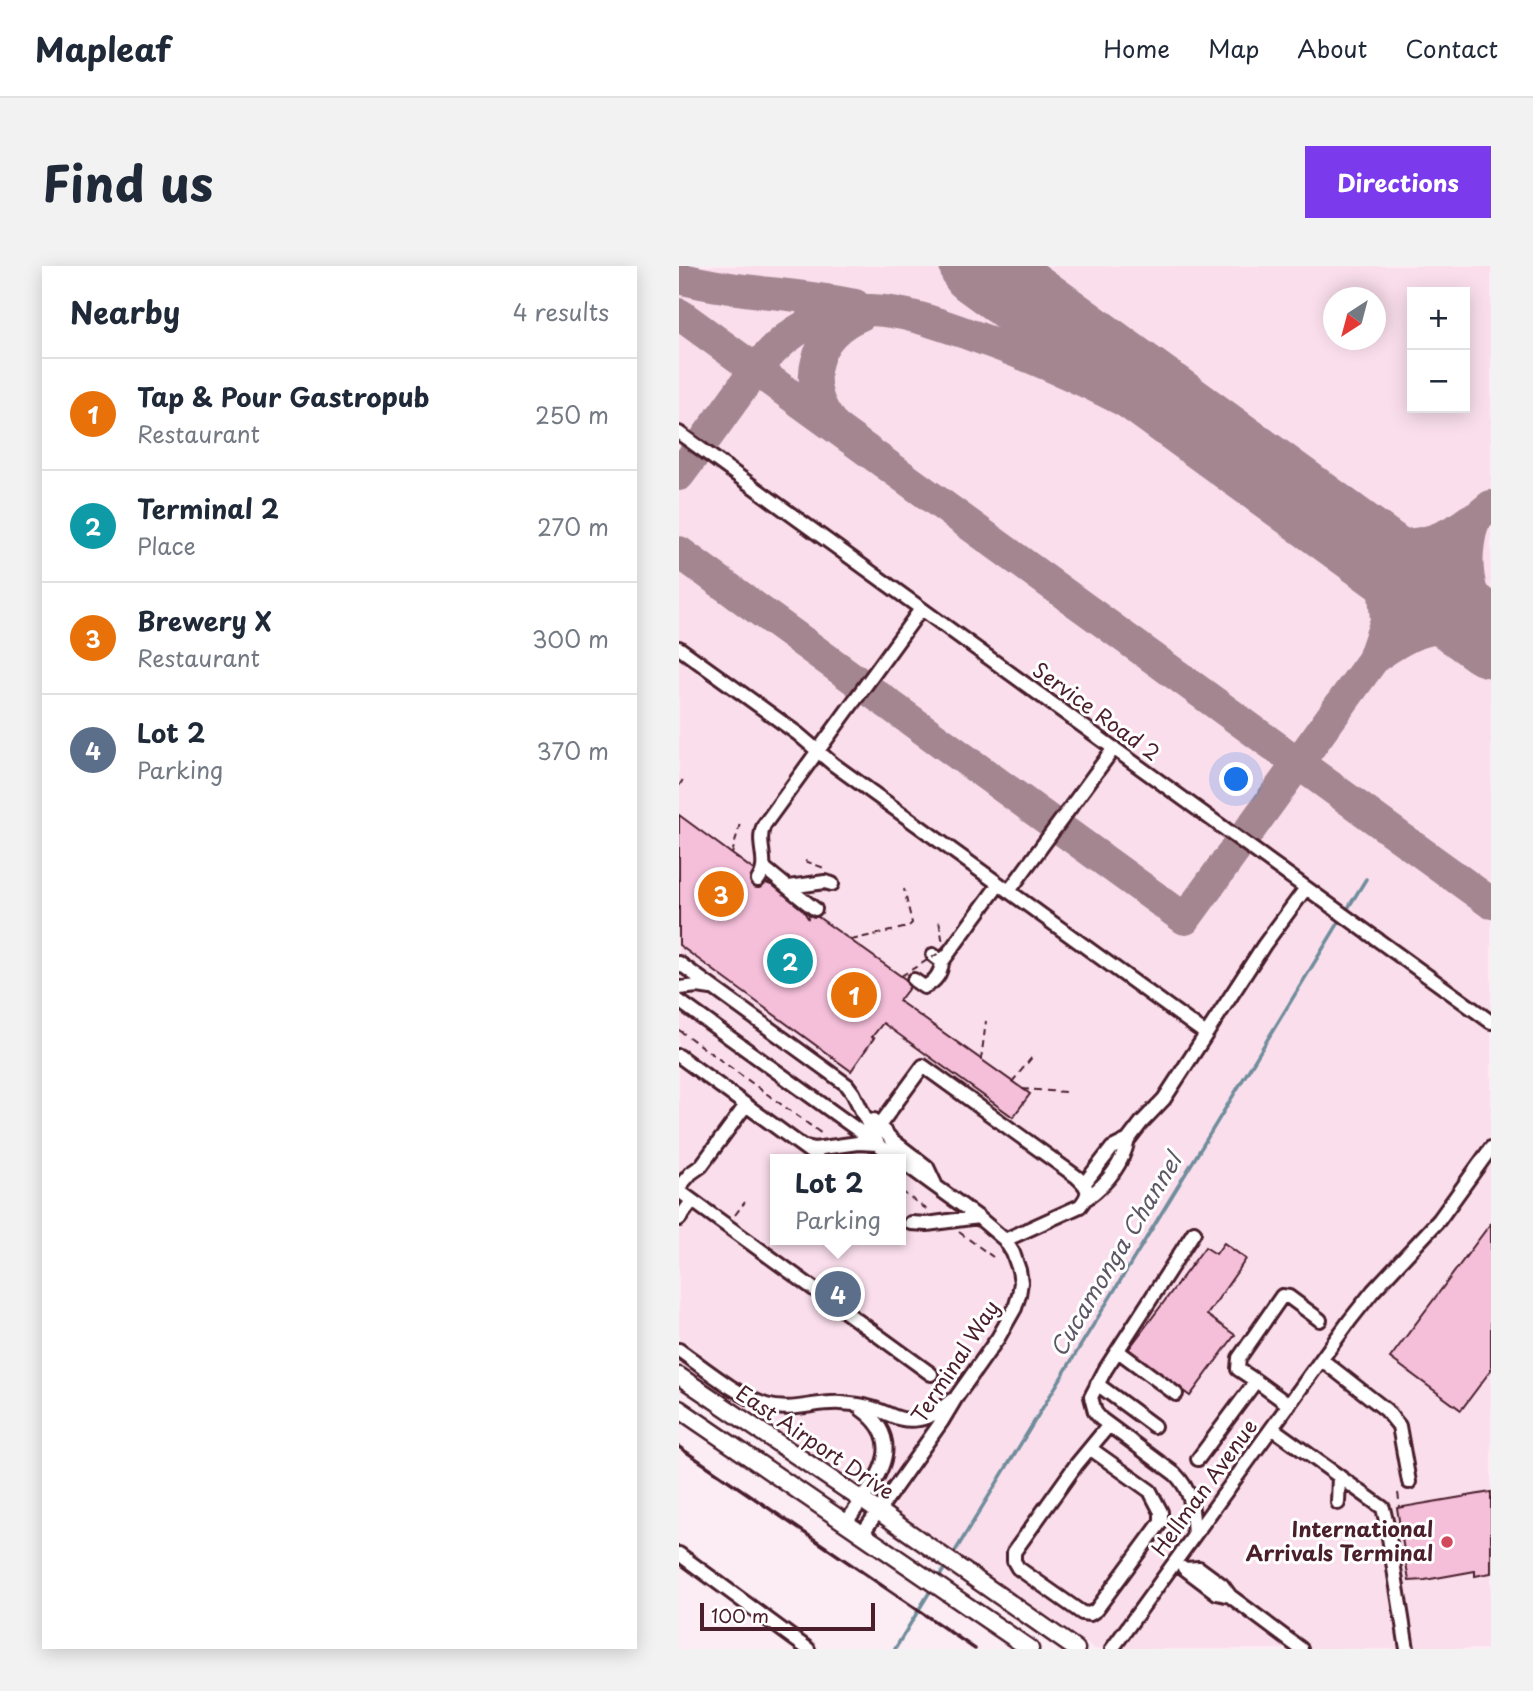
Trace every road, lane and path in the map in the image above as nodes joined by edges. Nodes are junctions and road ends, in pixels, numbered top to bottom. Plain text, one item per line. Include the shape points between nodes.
1 (679, 433) edge
2 (921, 608) junction
3 (679, 648) edge
4 (1114, 748) junction
5 (818, 751) junction
6 (684, 778) dead end
7 (679, 786) edge
8 (740, 823) dead end
9 (732, 854) dead end
10 (789, 887) junction
11 (1004, 888) junction
12 (1306, 888) junction
13 (904, 889) dead end
14 (939, 920) dead end
15 (851, 940) dead end
16 (679, 963) edge
17 (901, 976) dead end
18 (915, 980) dead end
19 (679, 988) edge
20 (715, 989) junction
21 (679, 1001) edge
22 (986, 1021) dead end
23 (1491, 1022) edge
24 (679, 1030) edge
25 (1206, 1034) junction
26 (679, 1056) edge
27 (1033, 1056) dead end
28 (981, 1060) dead end
29 (1012, 1082) dead end
30 (1022, 1089) dead end
31 (1065, 1092) dead end
32 (745, 1105) junction
33 (858, 1105) junction
34 (879, 1126) junction
35 (1128, 1140) junction
36 (878, 1144) junction
37 (803, 1146) junction
38 (839, 1146) junction
39 (1491, 1148) edge
40 (813, 1154) edge
41 (892, 1154) edge
42 (906, 1164) edge
43 (1084, 1184) junction
44 (936, 1187) junction
45 (683, 1195) edge
46 (1087, 1198) junction
47 (745, 1202) dead end
48 (978, 1217) junction
49 (733, 1218) dead end
50 (679, 1219) edge
51 (911, 1223) dead end
52 (1194, 1232) dead end
53 (1005, 1240) junction
54 (1320, 1320) dead end
55 (679, 1350) edge
56 (1118, 1351) junction
57 (1325, 1355) junction
58 (931, 1374) dead end
59 (679, 1376) edge
60 (1256, 1381) junction
61 (1097, 1384) junction
62 (1176, 1394) dead end
63 (957, 1395) junction
64 (851, 1405) junction
65 (1289, 1405) junction
66 (679, 1409) edge
67 (1109, 1425) junction
68 (1154, 1426) dead end
69 (1272, 1428) junction
70 (1091, 1449) junction
71 (1198, 1460) dead end
72 (1339, 1476) junction
73 (1409, 1482) dead end
74 (1398, 1493) dead end
75 (861, 1500) junction
76 (1338, 1503) dead end
77 (1401, 1507) dead end
78 (878, 1511) junction
79 (846, 1523) junction
80 (1387, 1524) junction
81 (1330, 1533) junction
82 (862, 1534) junction
83 (1194, 1535) junction
84 (679, 1555) edge
85 (1180, 1566) junction
86 (808, 1649) edge
87 (1030, 1649) edge
88 (1076, 1649) edge
89 (1112, 1649) edge
90 (1301, 1649) edge
91 (1407, 1649) edge

1 - 2 street, Service Road 2
2 - 4 street, Service Road 2
2 - 5 street
3 - 5 street
4 - 11 street
4 - 12 street, Service Road 2
5 - 10 street via 760,838 762,874
5 - 11 street
6 - 7 path
8 - 9 path
10 - 10 street via 826,883 811,906
11 - 18 street via 937,958 941,971 931,984 924,987
11 - 25 street
12 - 23 street, Service Road 2
12 - 25 street
13 - 15 path via 912,923 908,927
14 - 17 path, bridge via 944,950
16 - 20 street
19 - 20 street
20 - 33 street via 837,1077
21 - 36 street, Terminal Way
22 - 28 path
24 - 38 path
25 - 35 street via 1164,1099
26 - 32 street
27 - 29 path
30 - 31 path
32 - 37 street
32 - 45 street
33 - 34 street
33 - 36 street
34 - 43 street via 923,1066
34 - 44 street via 927,1167
35 - 43 street via 1112,1148
35 - 46 street via 1124,1157 1102,1187
36 - 38 street
36 - 41 street, Terminal Way
37 - 38 street
37 - 40 street
39 - 57 street, Hellman Avenue via 1439,1220 1374,1291
42 - 44 street, Terminal Way
43 - 46 street
44 - 48 street, Terminal Way
45 - 50 street
45 - 58 street
46 - 53 street via 1080,1206
47 - 49 path
48 - 51 street
48 - 53 street, Terminal Way
52 - 56 street
53 - 63 street, Terminal Way via 1021,1282 1015,1308
54 - 60 street via 1282,1296 1238,1358 1238,1369
55 - 64 street via 764,1405
56 - 61 street
56 - 62 street
57 - 65 street, Hellman Avenue
57 - 73 street via 1399,1426
59 - 75 main road, East Airport Drive
60 - 65 street
60 - 71 street
61 - 67 street via 1091,1397 1095,1412
61 - 68 street
63 - 64 street via 936,1413 910,1420
63 - 78 street, Terminal Way
64 - 75 street via 879,1425 884,1437 882,1468
65 - 69 street, Hellman Avenue
66 - 79 main road
67 - 70 street
67 - 83 street via 1182,1480 1188,1489
69 - 72 street
69 - 83 street, Hellman Avenue
70 - 70 street via 1014,1552 1018,1568 1090,1614 1161,1522 1150,1491
72 - 76 street
72 - 80 street via 1383,1508
74 - 77 path
75 - 78 main road, East Airport Drive
75 - 79 street
78 - 82 street, Terminal Way
78 - 88 main road, East Airport Drive
79 - 82 main road
80 - 81 path
80 - 91 street
81 - 81 path via 1321,1526 1315,1533 1322,1541
82 - 87 main road
83 - 85 street, Hellman Avenue
84 - 86 street
85 - 89 street, Hellman Avenue
85 - 90 street via 1217,1593 1230,1596

